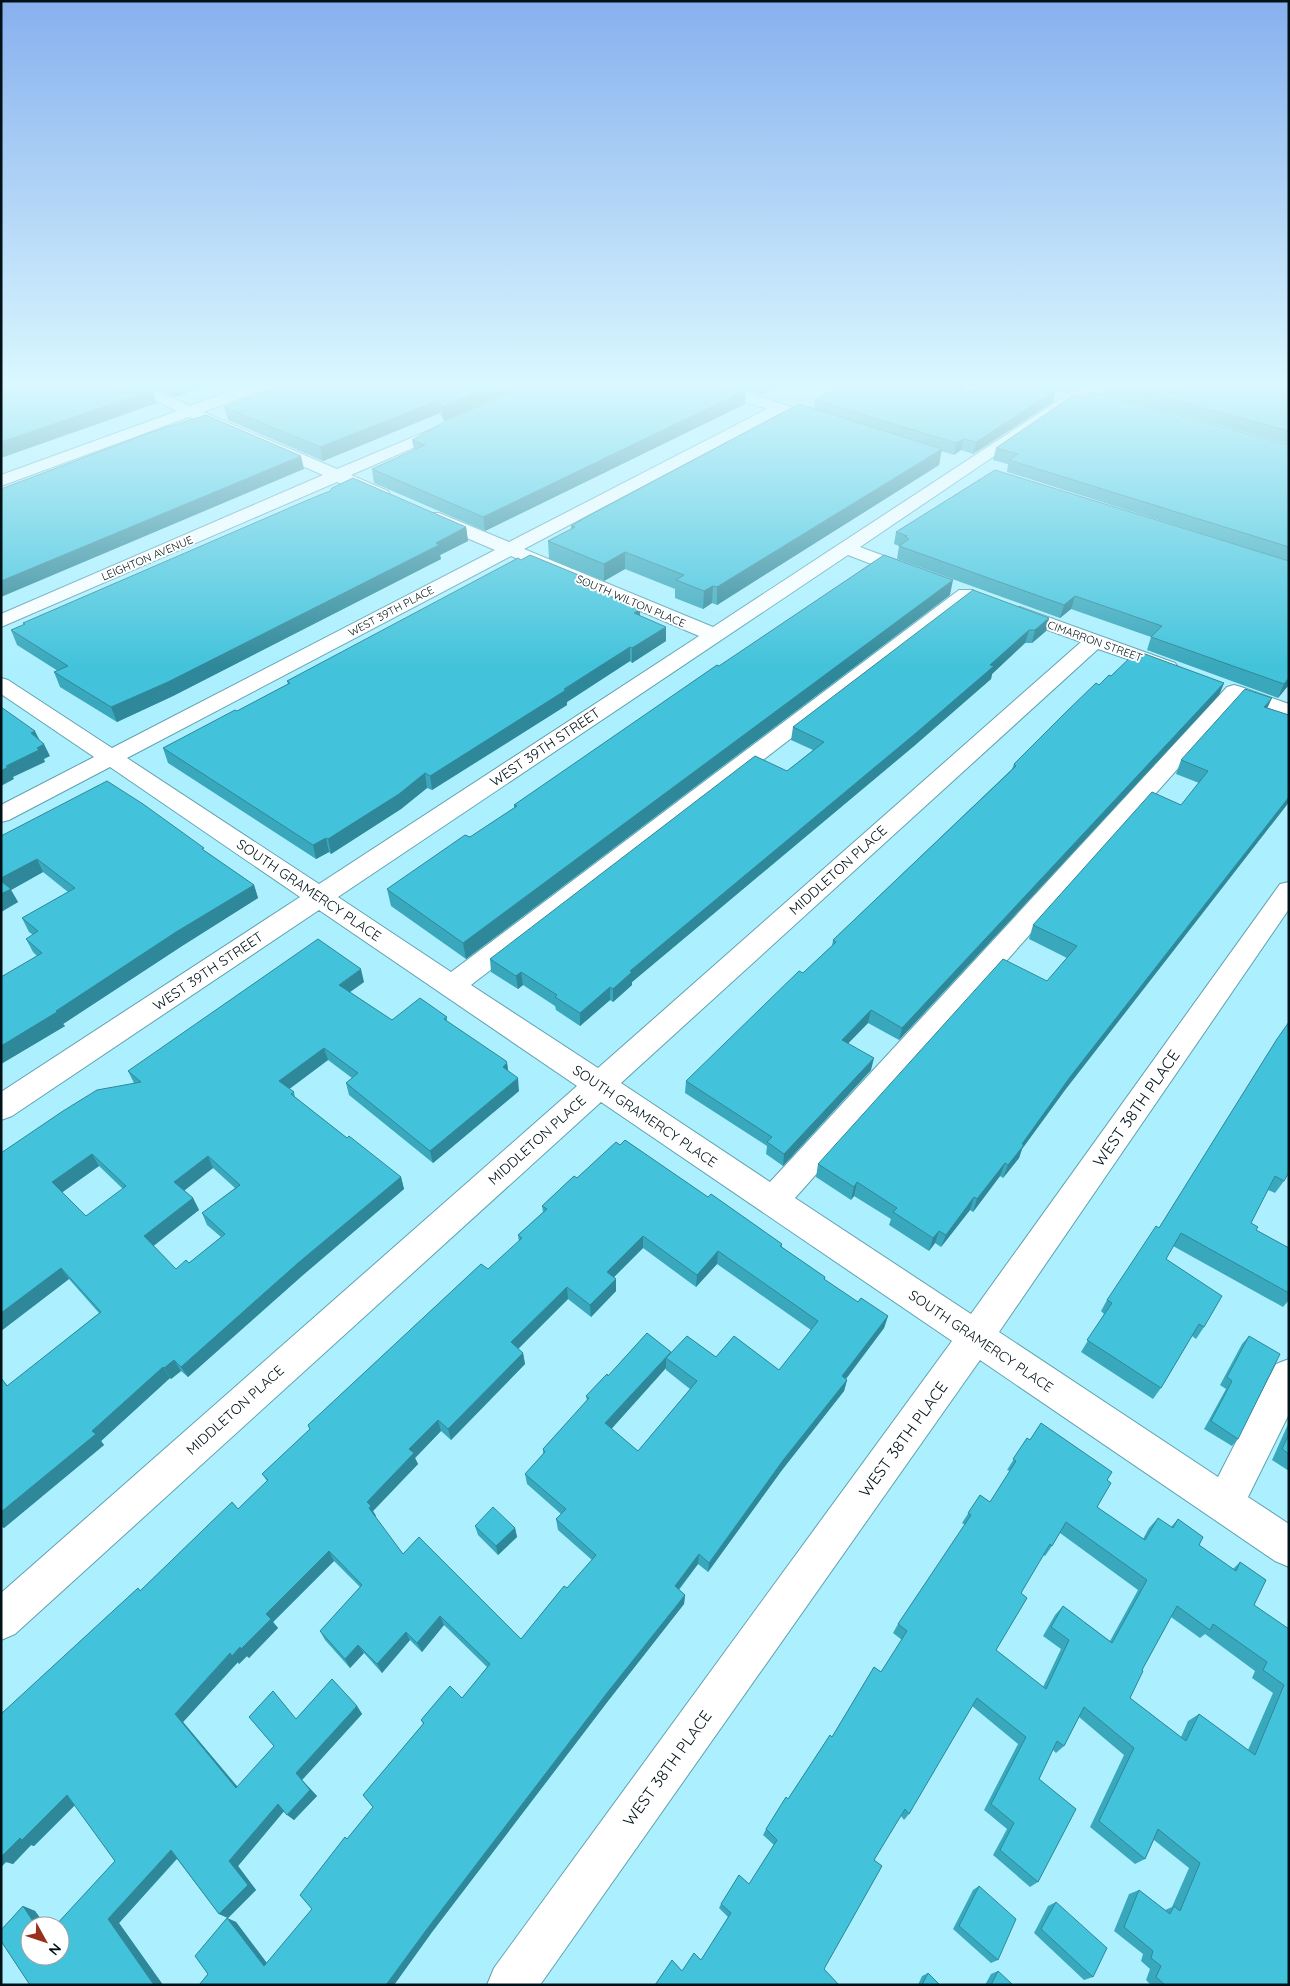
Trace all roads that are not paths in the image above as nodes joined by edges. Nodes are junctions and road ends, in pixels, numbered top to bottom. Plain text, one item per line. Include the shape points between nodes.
1 (327, 480) edge
2 (348, 480) edge
3 (643, 480) edge
4 (949, 480) edge
5 (394, 500) edge
6 (421, 512) edge
7 (846, 548) junction
8 (508, 550) junction
9 (965, 593) junction
10 (1, 621) edge
11 (715, 635) junction
12 (1095, 641) junction
13 (1188, 675) edge
14 (1, 684) edge
15 (1289, 711) edge
16 (111, 758) junction
17 (1, 815) edge
18 (319, 897) junction
19 (1282, 912) edge
20 (450, 986) junction
21 (599, 1085) junction
22 (1, 1108) edge
23 (773, 1201) junction
24 (976, 1338) junction
25 (1289, 1376) edge
26 (1224, 1504) junction
27 (1289, 1547) edge
28 (1, 1620) edge
29 (511, 1985) edge

1 - 10 street, LEIGHTON AVENUE
2 - 5 street
3 - 8 street, WEST 39TH PLACE
4 - 7 street, WEST 39TH STREET
6 - 8 street, SOUTH WILTON PLACE
7 - 9 street, CIMARRON STREET
7 - 11 street, WEST 39TH STREET
8 - 11 street, SOUTH WILTON PLACE
8 - 16 street, WEST 39TH PLACE
9 - 12 street, CIMARRON STREET
9 - 20 street
11 - 18 street, WEST 39TH STREET
12 - 13 street, CIMARRON STREET
12 - 21 street, MIDDLETON PLACE
14 - 16 street, SOUTH GRAMERCY PLACE
15 - 23 street via 1225,688
16 - 17 street, WEST 39TH PLACE
16 - 18 street, SOUTH GRAMERCY PLACE
18 - 20 street, SOUTH GRAMERCY PLACE
18 - 22 street, WEST 39TH STREET
19 - 24 street, WEST 38TH PLACE
20 - 21 street, SOUTH GRAMERCY PLACE
21 - 23 street, SOUTH GRAMERCY PLACE
21 - 28 street, MIDDLETON PLACE
23 - 24 street, SOUTH GRAMERCY PLACE
24 - 26 street, SOUTH GRAMERCY PLACE
24 - 29 street, WEST 38TH PLACE
25 - 26 street
26 - 27 street, SOUTH GRAMERCY PLACE

